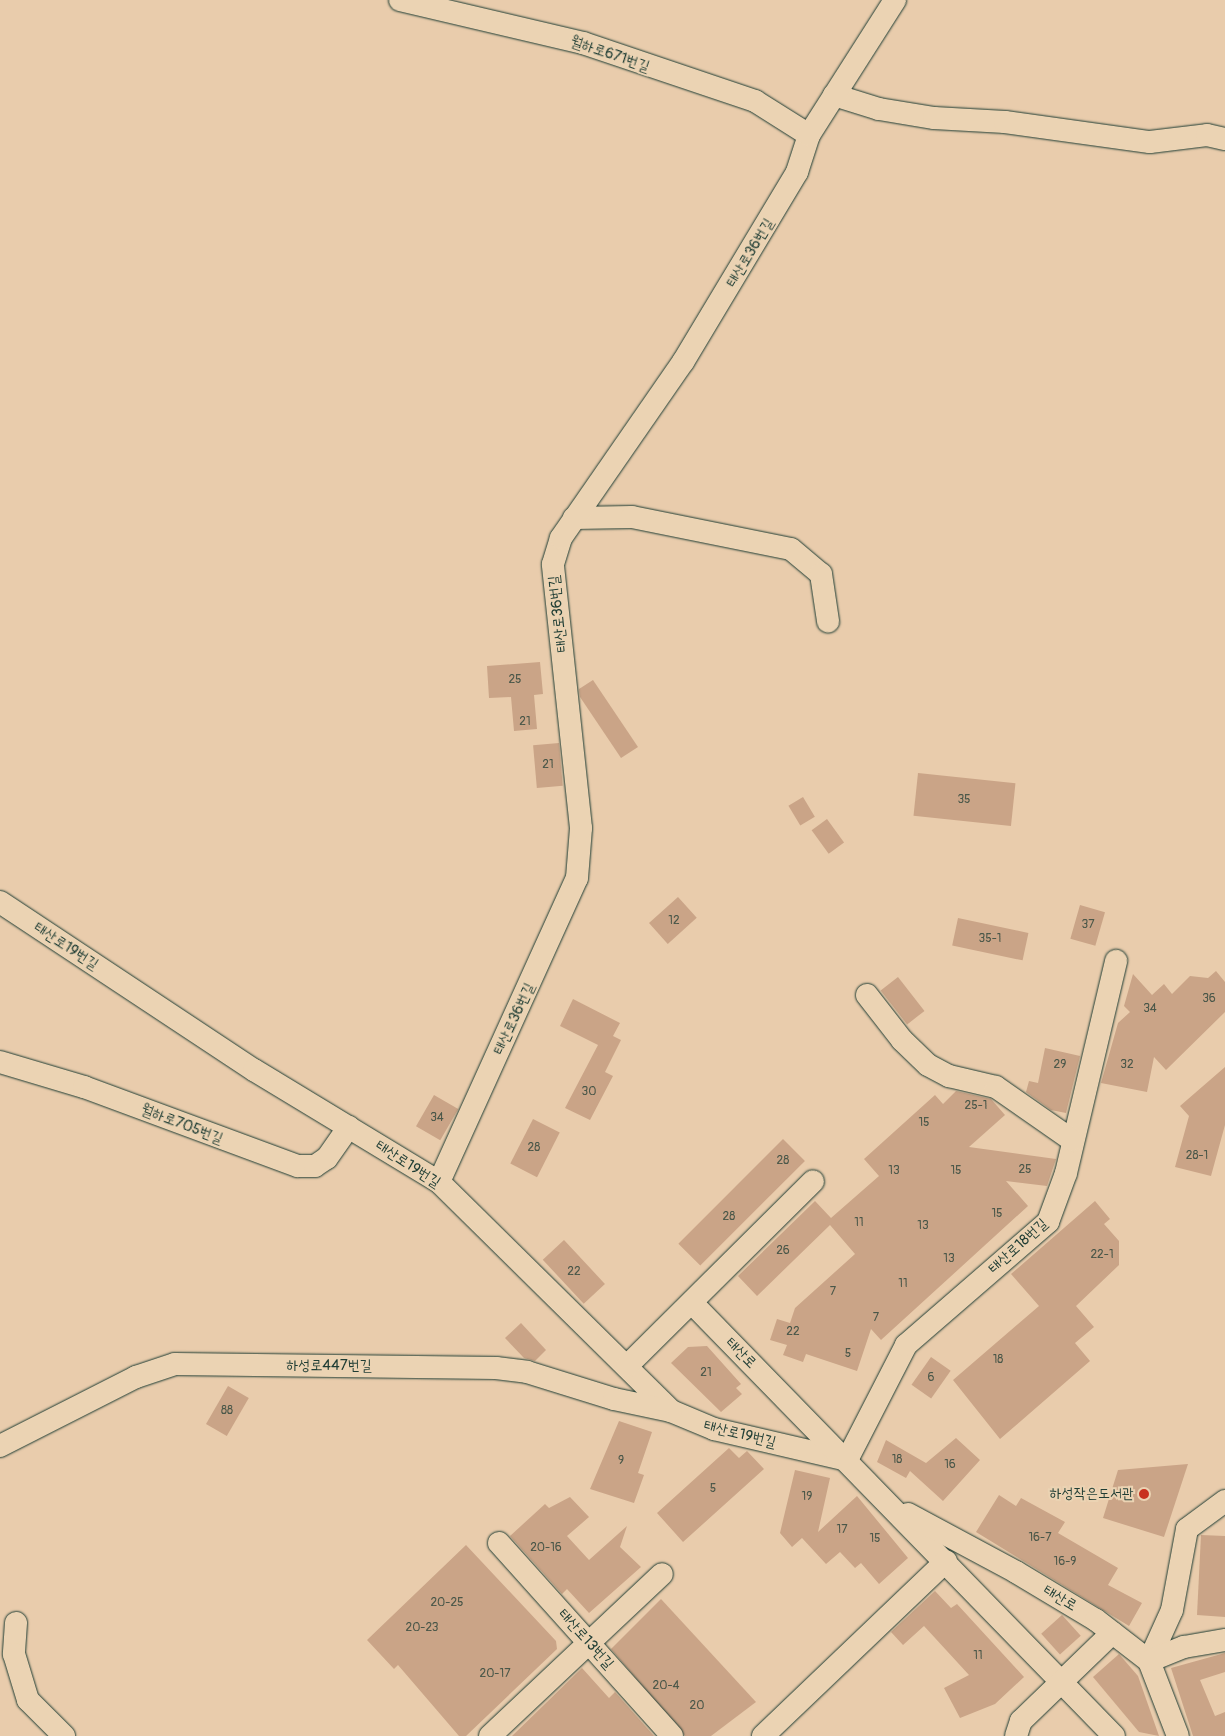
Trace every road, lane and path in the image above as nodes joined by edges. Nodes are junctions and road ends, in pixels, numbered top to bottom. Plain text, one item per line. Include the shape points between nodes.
1 (400, 0) edge
2 (895, 0) edge
3 (834, 96) junction
4 (809, 135) junction
5 (1225, 139) edge
6 (574, 518) junction
7 (828, 621) dead end
8 (0, 902) edge
9 (1116, 961) dead end
10 (867, 994) dead end
11 (0, 1062) edge
12 (349, 1127) junction
13 (1072, 1140) junction
14 (813, 1181) dead end
15 (439, 1182) junction
16 (693, 1304) junction
17 (627, 1366) junction
18 (671, 1411) junction
19 (0, 1446) edge
20 (847, 1460) junction
21 (1225, 1502) edge
22 (893, 1508) junction
23 (499, 1544) dead end
24 (946, 1561) junction
25 (662, 1574) dead end
26 (16, 1623) dead end
27 (1112, 1633) junction
28 (1225, 1640) edge
29 (589, 1643) junction
30 (1149, 1661) junction
31 (1061, 1682) junction
32 (64, 1736) edge
33 (490, 1736) edge
34 (672, 1736) edge
35 (763, 1736) edge
36 (1016, 1736) edge
37 (1114, 1736) edge
38 (1178, 1736) edge

1 - 4 street, 월하로671번길 via 583,43 755,101
2 - 3 street, 태산로36번길
3 - 4 street, 태산로36번길
3 - 5 street via 879,110 934,118 1005,122 1150,142 1207,135
4 - 6 street, 태산로36번길 via 797,172 683,362
6 - 7 street via 648,520 791,549 821,574
6 - 15 street, 태산로36번길 via 553,564 581,828 578,878
8 - 12 street, 태산로19번길
9 - 13 street, 태산로18번길
10 - 13 street via 902,1040 928,1065 949,1076 996,1087
11 - 12 street, 월하로705번길 via 84,1087 298,1166 315,1166 327,1158
12 - 15 street, 태산로19번길
13 - 20 street, 태산로18번길 via 1058,1202 1048,1222 906,1345
14 - 16 street
15 - 17 street, 태산로19번길
16 - 17 street
16 - 20 street, 태산로
17 - 18 street, 태산로19번길
18 - 19 street, 하성로447번길 via 614,1399 528,1372 496,1368 175,1364 136,1377
18 - 20 street, 태산로19번길 via 714,1429
20 - 22 street, 태산로
21 - 30 street via 1187,1529 1172,1610
22 - 24 street, 태산로
22 - 27 street, 태산로 via 957,1538
23 - 29 street, 태산로13번길
24 - 31 street, 태산로
24 - 35 street
25 - 29 street
26 - 32 street via 14,1654 28,1700
27 - 30 street, 태산로
27 - 31 street
28 - 30 street via 1184,1647
29 - 33 street
29 - 34 street, 태산로13번길
30 - 38 street
31 - 36 street via 1020,1721
31 - 37 street, 태산로

